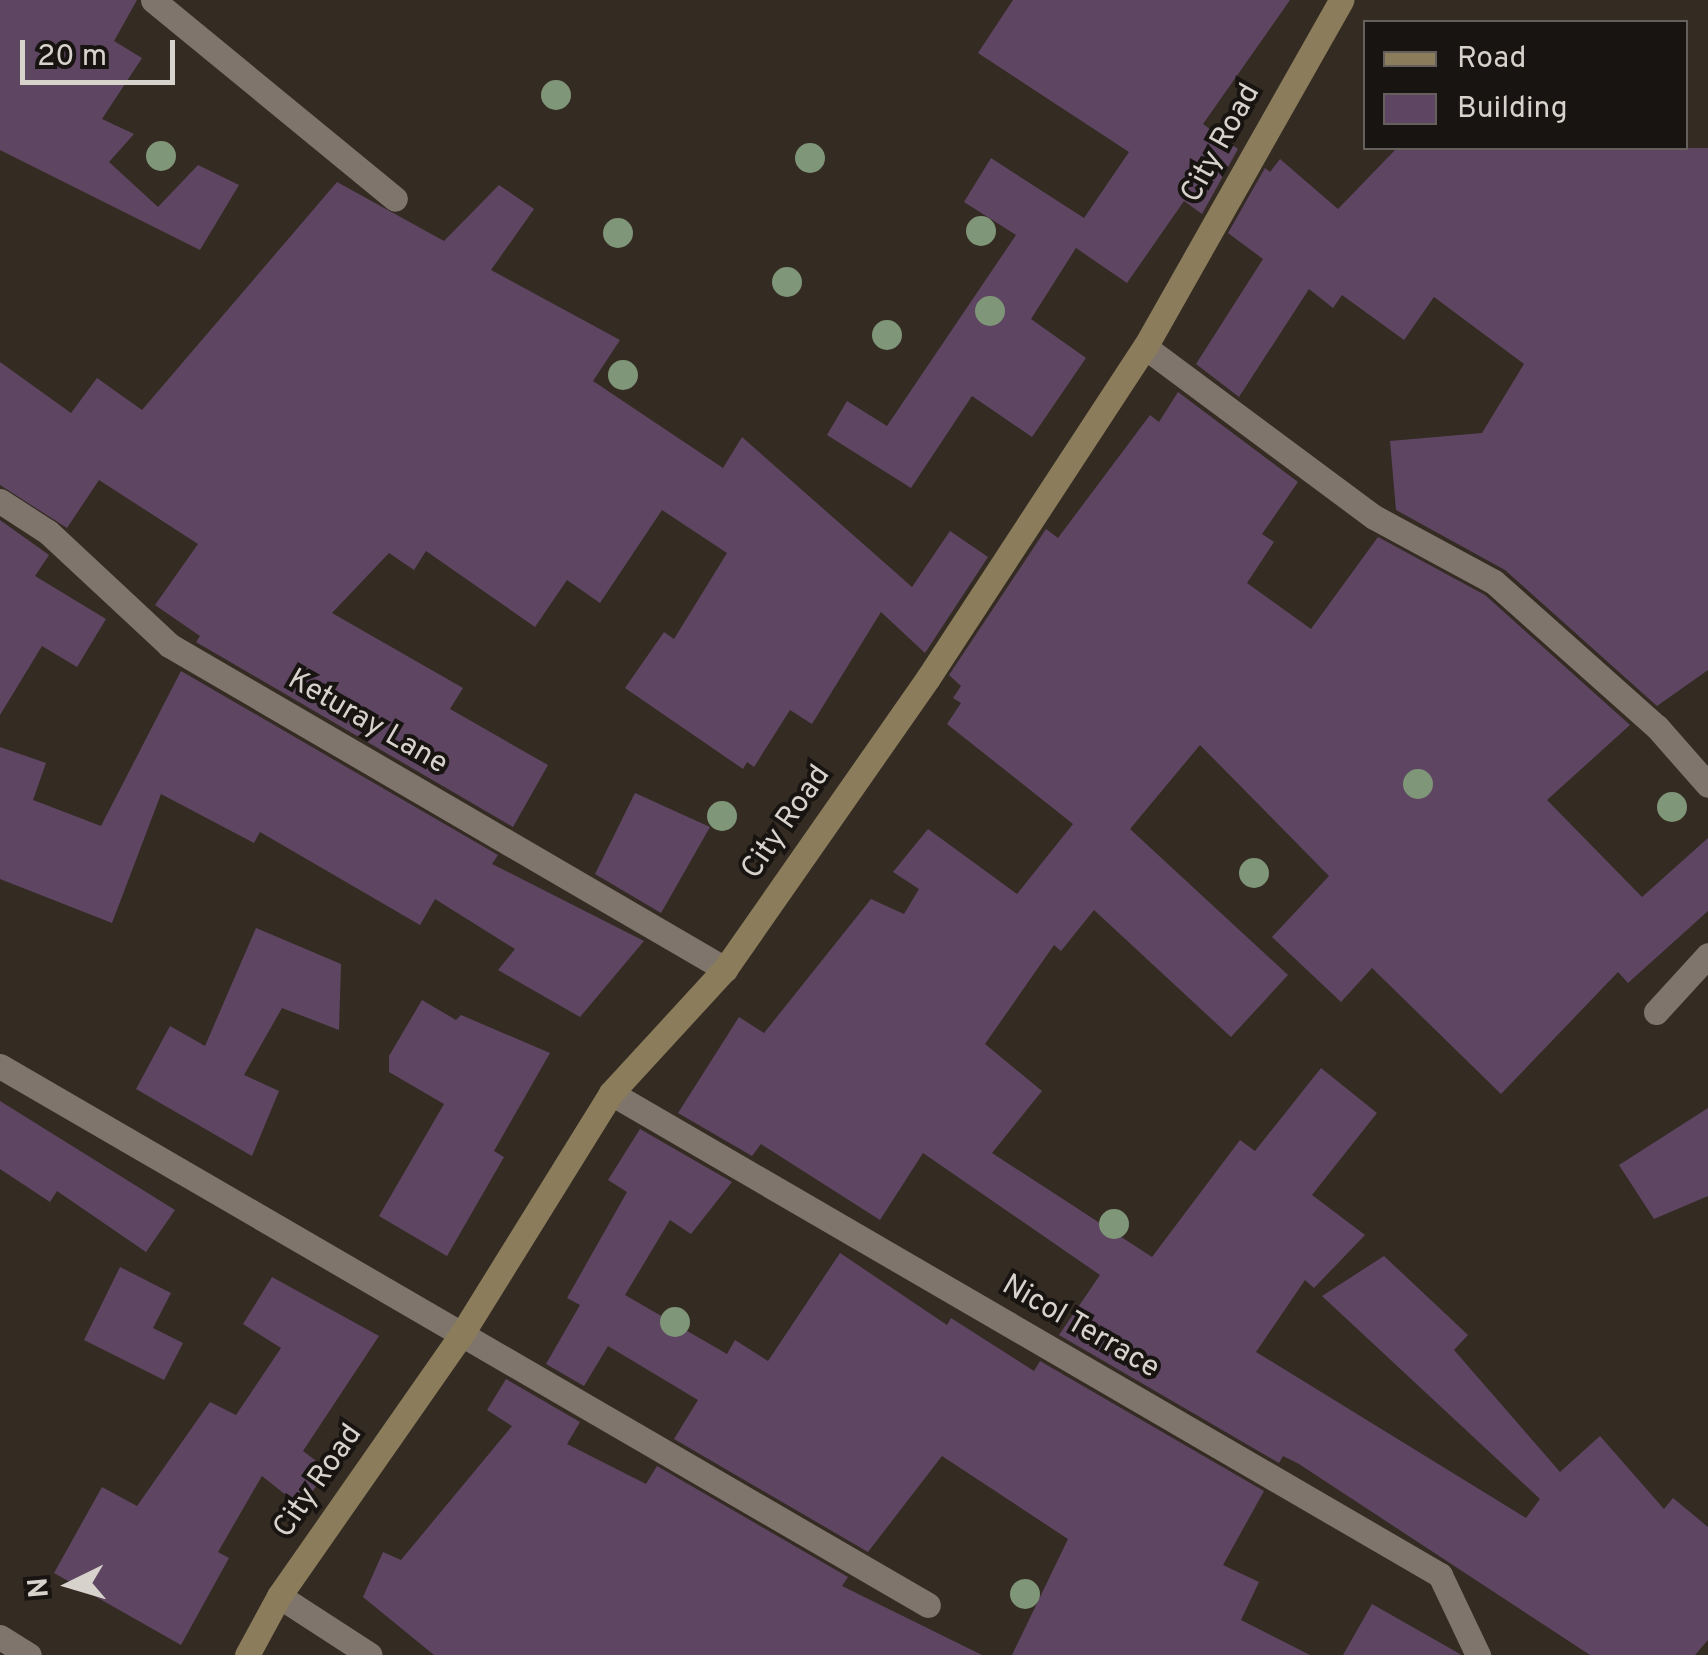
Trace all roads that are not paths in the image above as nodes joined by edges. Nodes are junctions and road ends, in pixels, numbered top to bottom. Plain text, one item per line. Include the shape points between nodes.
1 (153, 0) edge
2 (1340, 0) edge
3 (395, 199) dead end
4 (1145, 347) junction
5 (0, 501) edge
6 (1708, 785) edge
7 (1708, 955) edge
8 (725, 970) junction
9 (1656, 1012) dead end
10 (0, 1066) edge
11 (611, 1093) junction
12 (463, 1332) junction
13 (279, 1596) junction
14 (928, 1605) dead end
15 (0, 1637) edge
16 (29, 1655) edge
17 (247, 1655) edge
18 (370, 1655) edge
19 (1478, 1655) edge

1 - 3 street
2 - 4 main road, City Road
4 - 6 street via 1374,517 1494,582 1658,727
4 - 8 main road, City Road
5 - 8 street, Keturay Lane via 48,532 170,645
7 - 9 street
8 - 11 main road, City Road
10 - 12 street
11 - 12 main road, City Road
11 - 19 street, Nicol Terrace via 1440,1575
12 - 13 main road, City Road
12 - 14 street
13 - 17 main road, City Road
13 - 18 street
15 - 16 street

